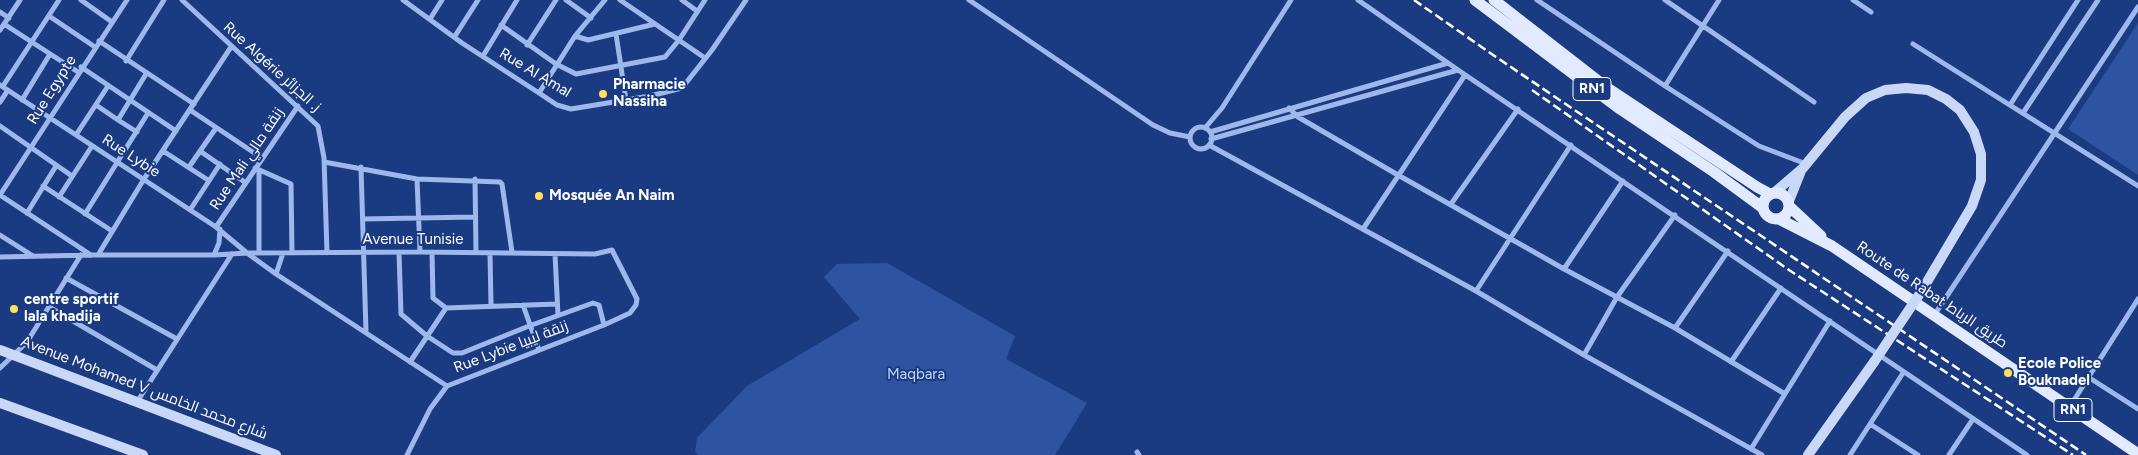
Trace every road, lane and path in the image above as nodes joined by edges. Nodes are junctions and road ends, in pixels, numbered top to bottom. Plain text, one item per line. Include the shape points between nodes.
1 (20, 0) edge
2 (59, 0) edge
3 (81, 0) edge
4 (126, 0) edge
5 (164, 0) edge
6 (182, 0) edge
7 (403, 0) edge
8 (442, 0) edge
9 (478, 0) edge
10 (517, 0) edge
11 (556, 0) edge
12 (566, 0) edge
13 (605, 0) edge
14 (620, 0) edge
15 (682, 0) edge
16 (705, 0) edge
17 (746, 0) edge
18 (968, 0) edge
19 (1291, 0) edge
20 (1358, 0) edge
21 (1475, 0) edge
22 (1494, 0) edge
23 (1538, 0) edge
24 (1665, 0) edge
25 (1719, 0) edge
26 (1853, 0) edge
27 (2078, 0) edge
28 (2098, 0) edge
29 (2134, 0) edge
30 (2138, 8) edge
31 (697, 11) junction
32 (0, 12) edge
33 (1871, 12) dead end
34 (48, 16) junction
35 (8, 18) junction
36 (430, 18) junction
37 (591, 18) junction
38 (112, 22) junction
39 (4, 24) junction
40 (655, 24) junction
41 (502, 25) junction
42 (1703, 26) junction
43 (0, 30) edge
44 (616, 34) junction
45 (455, 36) junction
46 (575, 36) junction
47 (679, 40) junction
48 (98, 41) junction
49 (32, 42) junction
50 (1913, 44) dead end
51 (527, 45) junction
52 (231, 47) junction
53 (95, 48) junction
54 (50, 54) junction
55 (483, 56) junction
56 (705, 58) junction
57 (126, 60) junction
58 (1448, 63) junction
59 (556, 64) junction
60 (621, 66) junction
61 (80, 70) junction
62 (1458, 70) junction
63 (146, 74) junction
64 (1465, 75) junction
65 (1, 85) edge
66 (108, 86) junction
67 (1665, 86) junction
68 (8, 90) junction
69 (539, 93) junction
70 (22, 100) junction
71 (130, 100) junction
72 (626, 100) junction
73 (0, 102) edge
74 (1814, 102) dead end
75 (194, 104) junction
76 (96, 105) junction
77 (2010, 105) junction
78 (298, 106) junction
79 (1289, 108) junction
80 (190, 110) junction
81 (1518, 110) junction
82 (148, 112) junction
83 (2023, 113) junction
84 (1298, 117) junction
85 (51, 118) junction
86 (118, 120) junction
87 (2, 127) edge
88 (216, 128) junction
89 (1205, 128) junction
90 (176, 130) junction
91 (137, 132) junction
92 (1210, 132) junction
93 (2054, 133) junction
94 (0, 135) edge
95 (76, 135) junction
96 (1190, 137) junction
97 (1212, 139) junction
98 (1209, 145) junction
99 (1571, 145) junction
100 (92, 146) junction
101 (30, 148) junction
102 (163, 151) junction
103 (200, 151) junction
104 (262, 158) junction
105 (324, 162) junction
106 (118, 163) junction
107 (220, 164) junction
108 (56, 166) junction
109 (189, 166) junction
110 (1804, 166) junction
111 (361, 168) junction
112 (257, 169) junction
113 (1398, 175) junction
114 (72, 176) junction
115 (144, 179) junction
116 (417, 179) junction
117 (475, 179) junction
118 (208, 180) junction
119 (1623, 181) junction
120 (246, 183) junction
121 (43, 186) junction
122 (2138, 186) edge
123 (1773, 193) junction
124 (0, 195) edge
125 (59, 197) junction
126 (1452, 204) junction
127 (1789, 204) junction
128 (1763, 208) junction
129 (190, 210) junction
130 (27, 213) junction
131 (85, 214) junction
132 (1674, 216) junction
133 (474, 217) junction
134 (420, 218) junction
135 (363, 219) junction
136 (1779, 219) junction
137 (218, 228) junction
138 (1363, 229) junction
139 (112, 230) junction
140 (0, 235) edge
141 (1511, 238) junction
142 (1832, 246) junction
143 (612, 250) joint
144 (1728, 251) junction
145 (364, 252) junction
146 (399, 252) junction
147 (420, 252) junction
148 (432, 252) junction
149 (476, 252) junction
150 (512, 252) junction
151 (246, 253) junction
152 (259, 253) junction
153 (283, 253) junction
154 (292, 253) junction
155 (327, 253) junction
156 (490, 253) junction
157 (214, 254) junction
158 (232, 254) junction
159 (556, 254) junction
160 (81, 255) junction
161 (90, 255) junction
162 (98, 255) junction
163 (33, 256) junction
164 (0, 257) edge
165 (1564, 269) junction
166 (276, 274) junction
167 (66, 278) junction
168 (1781, 288) junction
169 (1476, 291) junction
170 (1617, 297) junction
171 (2138, 298) edge
172 (557, 304) junction
173 (491, 305) junction
174 (523, 305) junction
175 (49, 307) junction
176 (446, 308) junction
177 (1935, 314) junction
178 (558, 315) junction
179 (1830, 321) junction
180 (604, 325) junction
181 (529, 326) junction
182 (1675, 328) junction
183 (366, 332) junction
184 (427, 336) junction
185 (177, 339) junction
186 (0, 350) edge
187 (539, 350) junction
188 (13, 355) junction
189 (1584, 356) junction
190 (410, 362) junction
191 (1730, 362) junction
192 (0, 368) edge
193 (158, 370) junction
194 (1903, 373) junction
195 (2088, 376) junction
196 (447, 386) junction
197 (1785, 394) junction
198 (0, 402) edge
199 (137, 402) junction
200 (2069, 408) junction
201 (2138, 409) edge
202 (1973, 419) junction
203 (1870, 424) junction
204 (1752, 449) junction
205 (2138, 454) edge
206 (143, 455) edge
207 (276, 455) edge
208 (407, 455) edge
209 (1762, 455) edge
210 (1808, 455) edge
211 (1850, 455) edge
212 (1918, 455) edge
213 (1949, 455) edge
214 (2027, 455) edge

1 - 35 street
2 - 34 street
3 - 38 street
4 - 38 street, Rue Egypte
5 - 57 street
6 - 52 street, Rue Algérie ز. الجزائر
7 - 36 street, Rue Al Amal
8 - 36 street
9 - 45 street
10 - 41 street
11 - 51 street
12 - 37 street
13 - 37 street
14 - 40 street
15 - 31 street
16 - 31 street
17 - 56 street, Rue Al Amal
18 - 96 street via 1153,125
19 - 89 street via 1222,108
20 - 58 street
21 - 128 main road, RN1 via 1620,109
22 - 123 main road, RN1 via 1606,87 1757,187
23 - 67 street
24 - 42 street
25 - 42 street
26 - 33 street
27 - 77 street
28 - 83 street
29 - 30 street
30 - 93 street
31 - 47 street
32 - 35 street
34 - 49 street
34 - 53 street
35 - 39 street
36 - 45 street, Rue Al Amal
37 - 46 street
38 - 48 street, Rue Egypte
39 - 43 street
39 - 49 street
40 - 44 street
40 - 47 street
41 - 51 street
41 - 55 street
42 - 67 street
42 - 74 street
44 - 46 street via 588,40
44 - 60 street
45 - 55 street, Rue Al Amal
46 - 59 street
47 - 56 street
47 - 60 street via 665,57
48 - 53 street, Rue Egypte
48 - 57 street
49 - 54 street
49 - 65 street
50 - 77 street
51 - 59 street
52 - 75 street
52 - 78 street, Rue Algérie ز. الجزائر
53 - 61 street, Rue Egypte
54 - 61 street
54 - 70 street
55 - 69 street, Rue Al Amal
56 - 72 street, Rue Al Amal via 682,88
57 - 63 street
58 - 62 street
58 - 79 street
59 - 60 street via 576,74
59 - 69 street
60 - 72 street
61 - 66 street
61 - 85 street, Rue Egypte
62 - 64 street
62 - 84 street
63 - 71 street
63 - 75 street
64 - 81 street
64 - 113 street
65 - 68 street, Rue Lybie
66 - 71 street
66 - 76 street
67 - 110 street via 1759,146
68 - 70 street, Rue Lybie
68 - 73 street
69 - 72 street, Rue Al Amal via 557,105 571,109
70 - 85 street, Rue Lybie
71 - 82 street
71 - 86 street
75 - 80 street
76 - 86 street
76 - 95 street
77 - 83 street
78 - 104 street, Rue Mali زنقة مالي
78 - 105 street, Rue Algérie ز. الجزائر via 318,126
79 - 84 street
79 - 92 street
80 - 88 street
80 - 90 street
81 - 99 street
81 - 126 street
82 - 90 street
82 - 91 street
83 - 93 street
84 - 97 street
84 - 113 street
85 - 95 street, Rue Lybie
85 - 101 street, Rue Egypte
86 - 91 street
87 - 94 street
87 - 101 street
88 - 103 street
88 - 104 street
89 - 92 street
89 - 96 street via 1195,129
90 - 102 street
91 - 106 street
92 - 97 street
93 - 122 street
93 - 177 street
95 - 100 street, Rue Lybie
96 - 98 street via 1196,148 1203,149
97 - 98 street
98 - 138 street
99 - 119 street
99 - 141 street
100 - 106 street, Rue Lybie
100 - 114 street
101 - 108 street
101 - 124 street, Rue Egypte
102 - 109 street
102 - 115 street
103 - 107 street
103 - 109 street
104 - 112 street, Rue Mali زنقة مالي
105 - 111 street
105 - 155 street, Rue Algérie ز. الجزائر
106 - 115 street, Rue Lybie
106 - 131 street
107 - 118 street
107 - 120 street
108 - 114 street
108 - 121 street
109 - 118 street
110 - 123 street
110 - 127 street
110 - 210 street, bridge via 1850,111 1879,92 1898,88 1920,89 1939,95 1960,110 1971,126 1982,167 1980,186 1972,206 1922,292
111 - 116 street
111 - 135 street
112 - 120 street, Rue Mali زنقة مالي
112 - 152 street
112 - 154 street via 291,184
113 - 126 street
113 - 138 street
114 - 125 street
115 - 129 street, Rue Lybie
115 - 139 street
116 - 117 street
116 - 134 street
117 - 133 street
117 - 150 street via 502,184
118 - 129 street
119 - 132 street
119 - 165 street
120 - 137 street, Rue Mali زنقة مالي
121 - 125 street
121 - 130 street
123 - 127 main road, RN1 via 1783,194
123 - 128 main road via 1764,201
124 - 130 street
125 - 131 street
126 - 141 street
127 - 136 main road via 1787,214
127 - 142 main road, Route de Rabat طريق الرباط / RN1
128 - 136 main road, RN1 via 1770,218
129 - 137 street, Rue Lybie
130 - 161 street
131 - 139 street
132 - 144 street
132 - 170 street
133 - 134 street
133 - 149 street
134 - 135 street
134 - 147 street
135 - 145 street
136 - 142 main road, Route de Rabat طريق الرباط / RN1
137 - 151 street, Rue Lybie
137 - 157 street via 219,243
138 - 169 street
139 - 162 street
140 - 163 street
141 - 165 street
141 - 169 street
142 - 177 main road, Route de Rabat طريق الرباط / RN1
143 - 159 street, Avenue Tunisie via 595,254
143 - 180 street, Rue Lybie زنقة ليبيا via 636,305 630,313
144 - 168 street
144 - 182 street
145 - 146 street, Avenue Tunisie
145 - 155 street, Avenue Tunisie
145 - 183 street
146 - 147 street, Avenue Tunisie
146 - 184 street via 401,314
147 - 148 street, Avenue Tunisie
148 - 149 street, Avenue Tunisie
148 - 176 street via 433,298
149 - 156 street, Avenue Tunisie
150 - 156 street, Avenue Tunisie
150 - 159 street, Avenue Tunisie
151 - 152 street, Avenue Tunisie
151 - 158 street, Avenue Tunisie
151 - 166 street, Rue Lybie زنقة ليبيا
152 - 153 street, Avenue Tunisie
153 - 154 street, Avenue Tunisie
153 - 166 street
154 - 155 street, Avenue Tunisie
156 - 173 street
157 - 158 street, Avenue Tunisie
157 - 162 street, Avenue Tunisie
158 - 185 street
159 - 172 street
160 - 161 street, Avenue Tunisie
160 - 163 street, Avenue Tunisie
160 - 167 street
161 - 162 street, Avenue Tunisie
163 - 164 street, Avenue Tunisie
165 - 170 street
166 - 183 street, Rue Lybie زنقة ليبيا
167 - 175 street
167 - 185 street
168 - 179 street
168 - 191 street
169 - 189 street
170 - 182 street
170 - 189 street
171 - 195 street
172 - 174 street
172 - 178 street
173 - 174 street
173 - 176 street
174 - 181 street
175 - 188 street via 27,342
175 - 193 street
176 - 184 street
177 - 200 main road, Route de Rabat طريق الرباط / RN1
178 - 180 street via 596,303
178 - 181 street
179 - 194 street
179 - 197 street
180 - 187 street, Rue Lybie زنقة ليبيا
181 - 184 street via 459,354
181 - 187 street
182 - 191 street
183 - 190 street, Rue Lybie زنقة ليبيا
184 - 190 street
185 - 193 street
186 - 188 street, Avenue Mohamed V شارع محمد الخامس
187 - 196 street, Rue Lybie زنقة ليبيا
188 - 192 street
188 - 199 street, Avenue Mohamed V شارع محمد الخامس
189 - 204 street
190 - 196 street, Rue Lybie زنقة ليبيا
191 - 197 street
193 - 199 street
194 - 202 street
194 - 203 street
195 - 200 street
195 - 201 street
196 - 208 street via 430,409
197 - 204 street
198 - 206 street
199 - 207 street, Avenue Mohamed V شارع محمد الخامس
200 - 205 main road, Route de Rabat طريق الرباط / RN1
202 - 213 street
202 - 214 street
203 - 211 street
203 - 212 street
204 - 209 street

